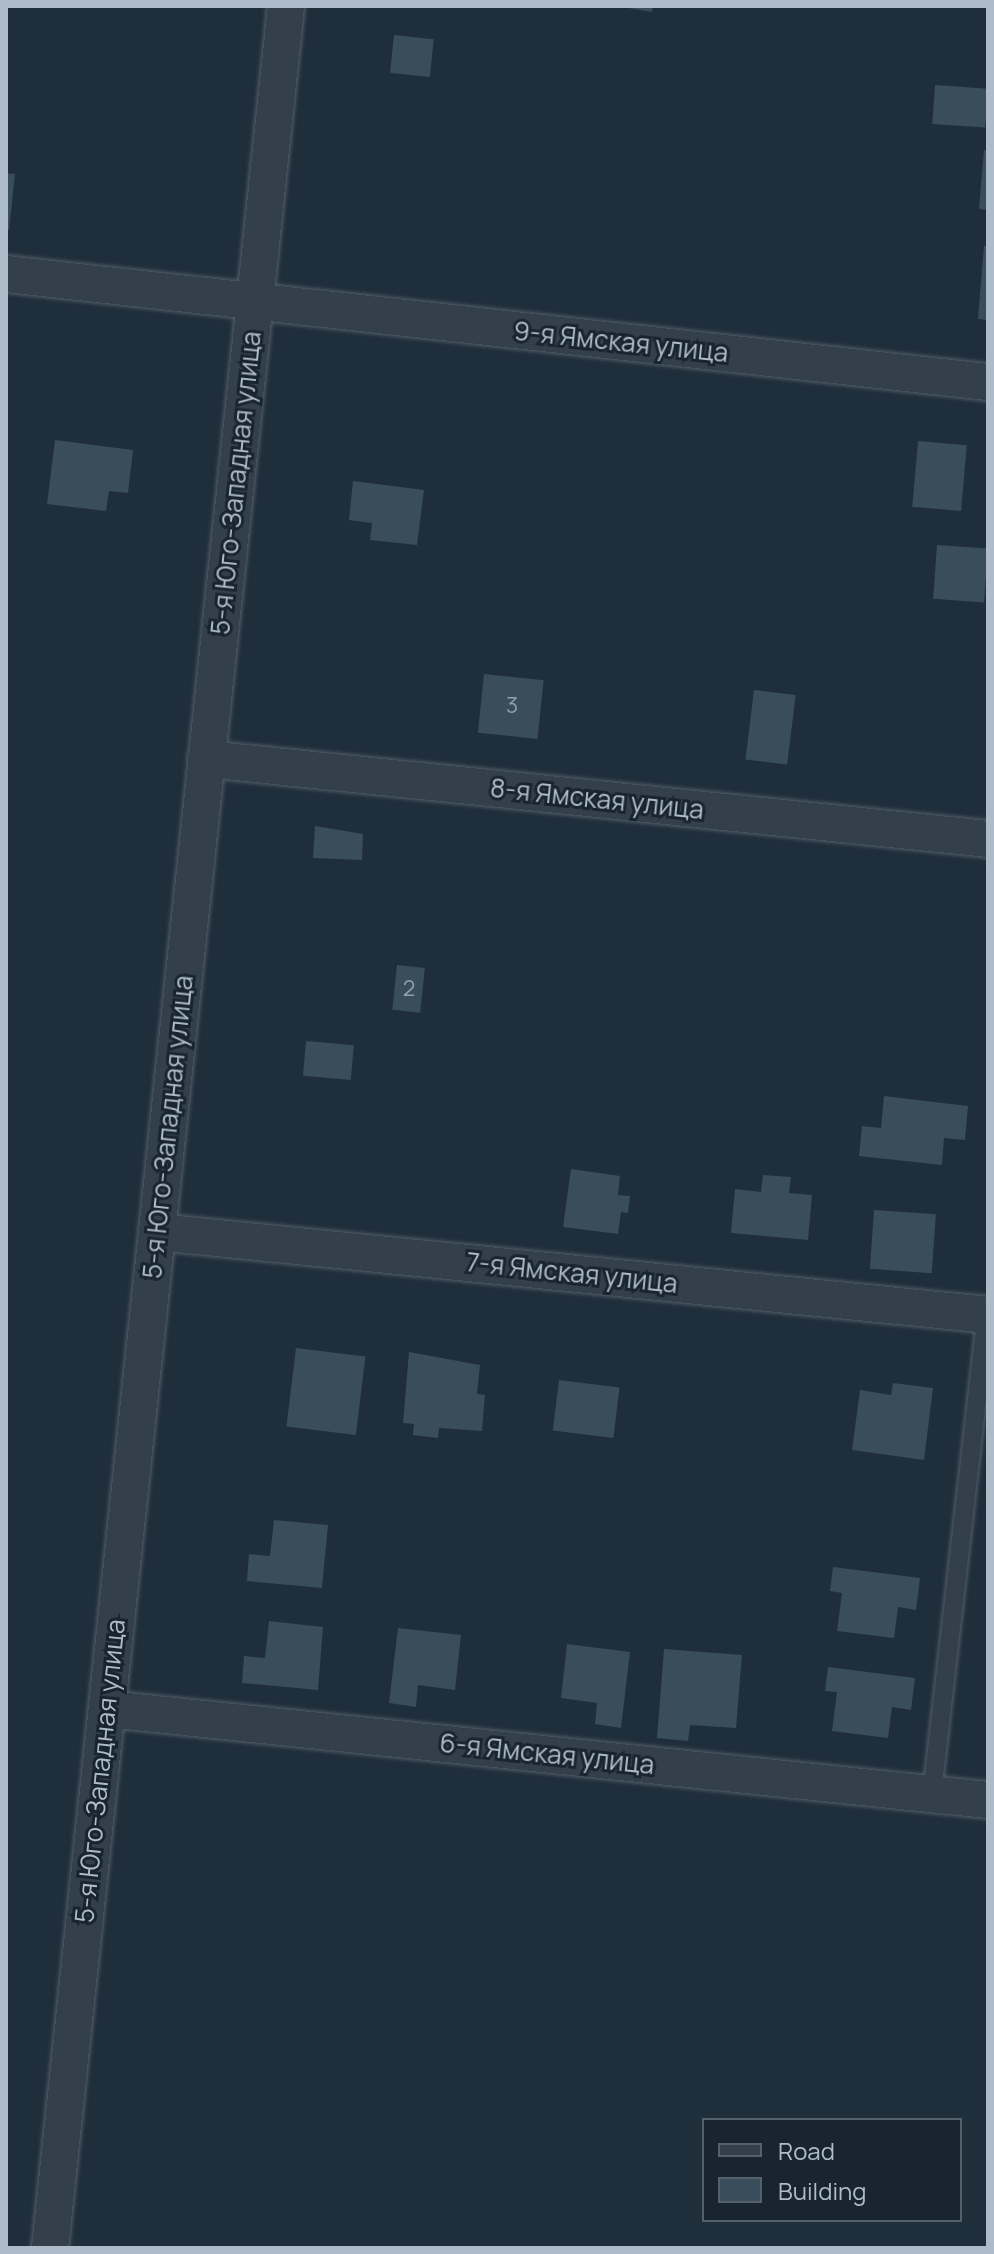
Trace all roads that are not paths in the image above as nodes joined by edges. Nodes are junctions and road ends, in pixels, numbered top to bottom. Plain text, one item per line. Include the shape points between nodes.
1 (286, 6) edge
2 (6, 274) edge
3 (255, 301) junction
4 (988, 382) edge
5 (206, 759) junction
6 (988, 839) edge
7 (157, 1232) junction
8 (988, 1311) edge
9 (107, 1709) junction
10 (932, 1794) junction
11 (988, 1800) edge
12 (50, 2248) edge

1 - 3 street, 5-я Юго-Западная улица
2 - 3 street, 9-я Ямская улица
3 - 4 street, 9-я Ямская улица
3 - 5 street, 5-я Юго-Западная улица
5 - 6 street, 8-я Ямская улица
5 - 7 street, 5-я Юго-Западная улица
7 - 8 street, 7-я Ямская улица
7 - 9 street, 5-я Юго-Западная улица
8 - 10 lane
9 - 10 street, 6-я Ямская улица
9 - 12 street, 5-я Юго-Западная улица
10 - 11 street, 6-я Ямская улица

